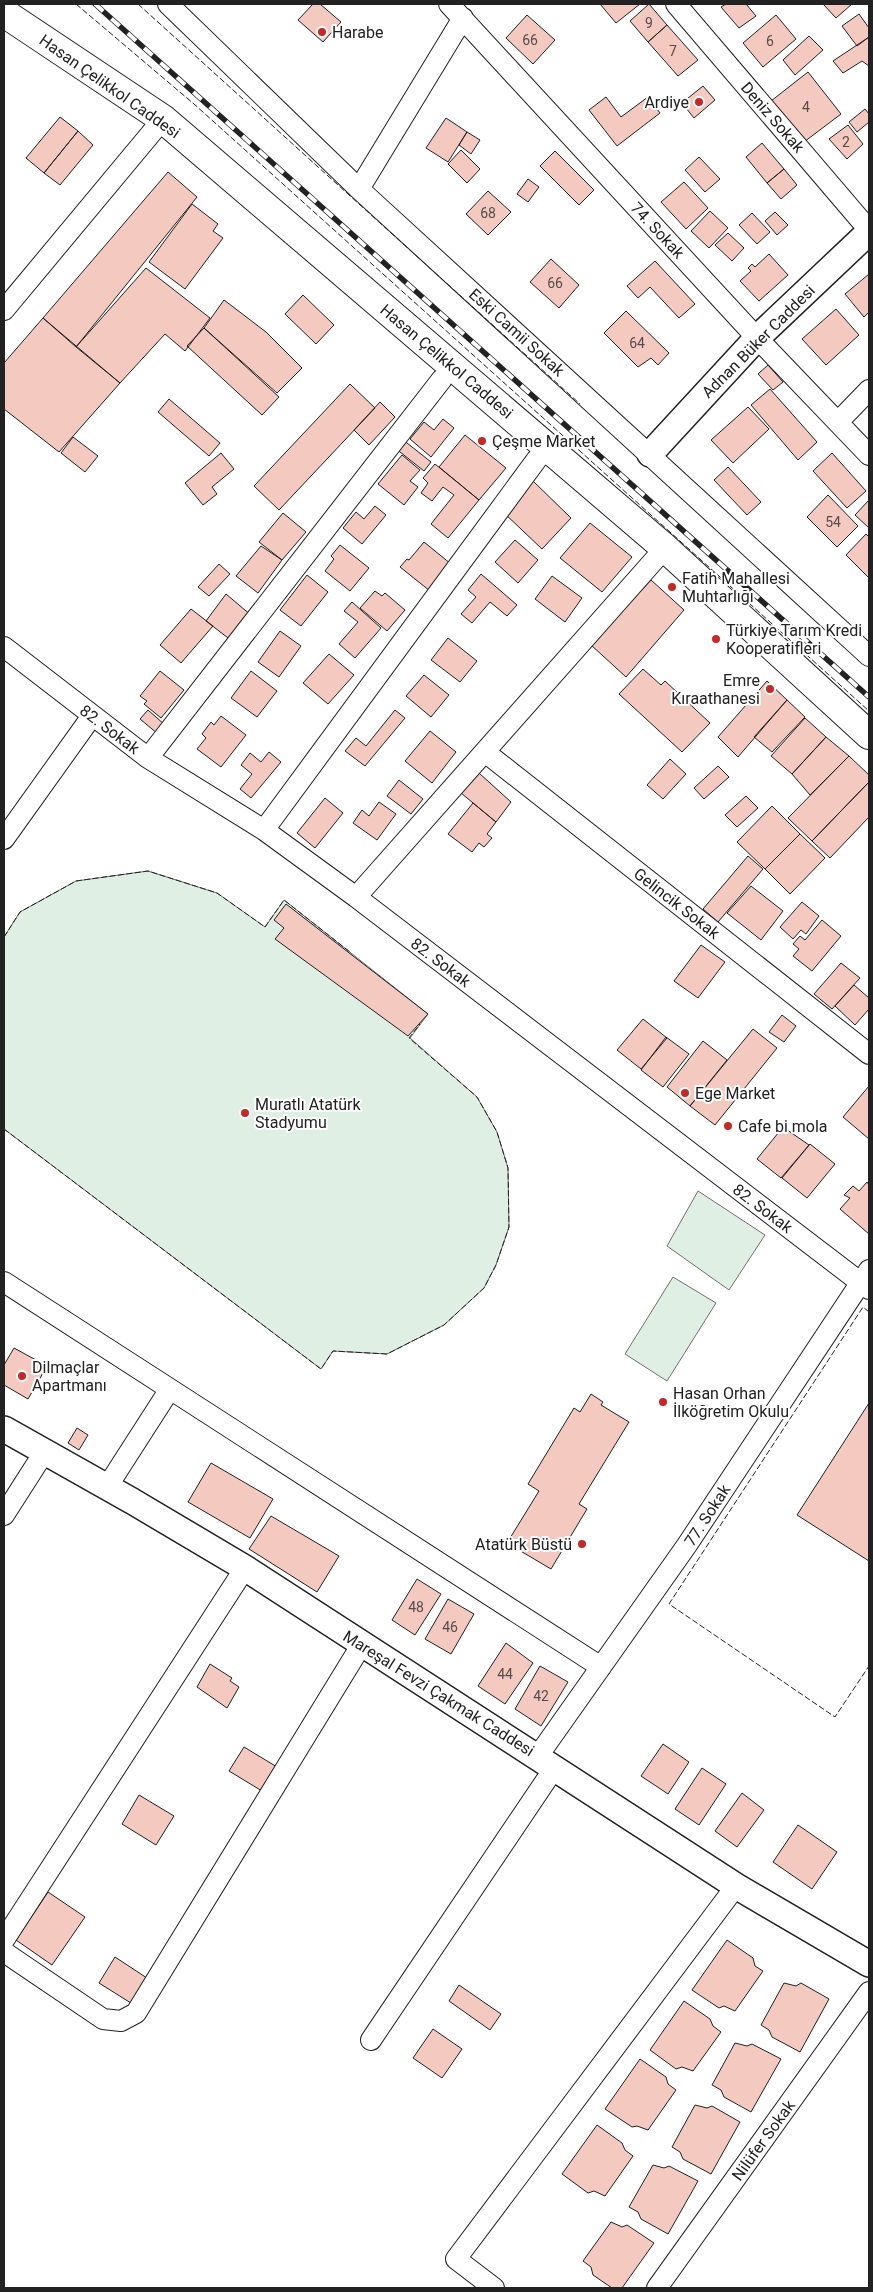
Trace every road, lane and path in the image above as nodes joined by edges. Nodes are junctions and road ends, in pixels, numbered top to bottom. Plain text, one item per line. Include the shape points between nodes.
1 (168, 4) edge
2 (449, 4) edge
3 (676, 4) edge
4 (4, 13) edge
5 (463, 18) junction
6 (163, 119) junction
7 (359, 189) junction
8 (869, 231) edge
9 (4, 307) edge
10 (757, 338) junction
11 (442, 379) dead end
12 (869, 390) edge
13 (838, 422) junction
14 (549, 448) junction
15 (650, 454) junction
16 (869, 455) edge
17 (665, 548) junction
18 (4, 648) edge
19 (869, 656) edge
20 (92, 716) junction
21 (869, 735) edge
22 (485, 752) junction
23 (148, 758) junction
24 (264, 830) junction
25 (4, 839) edge
26 (356, 898) junction
27 (869, 1054) edge
28 (866, 1280) edge
29 (4, 1282) edge
30 (170, 1389) junction
31 (4, 1429) edge
32 (45, 1451) junction
33 (107, 1487) junction
34 (4, 1515) edge
35 (245, 1568) junction
36 (362, 1644) junction
37 (601, 1667) junction
38 (547, 1761) junction
39 (736, 1886) junction
40 (4, 1940) edge
41 (4, 1952) edge
42 (869, 1964) edge
43 (869, 1992) edge
44 (371, 2040) dead end
45 (494, 2288) edge
46 (657, 2288) edge

1 - 7 street, Eski Camii Sokak
2 - 5 street, 74. Sokak
3 - 8 street, Deniz Sokak
4 - 6 main road, Hasan Çelikkol Caddesi
5 - 7 street
5 - 10 street, 74. Sokak
6 - 9 street
6 - 14 main road, Hasan Çelikkol Caddesi
7 - 15 street, Eski Camii Sokak
8 - 10 street, Adnan Büker Caddesi
10 - 13 street, 74. Sokak
10 - 15 street, Adnan Büker Caddesi
11 - 23 street
12 - 13 street
13 - 16 street, 74. Sokak
14 - 17 main road, Hasan Çelikkol Caddesi
14 - 24 street via 537,459
15 - 19 street, Eski Camii Sokak
17 - 21 main road, Hasan Çelikkol Caddesi
17 - 22 street
18 - 20 street, 82. Sokak
20 - 23 street, 82. Sokak
20 - 25 street
22 - 26 street
22 - 27 street, Gelincik Sokak
23 - 24 street, 82. Sokak
24 - 26 street, 82. Sokak
26 - 28 street, 82. Sokak
28 - 37 street, 77. Sokak
29 - 30 street
30 - 33 street
30 - 37 street
31 - 32 street, Mareşal Fevzi Çakmak Caddesi
32 - 33 street, Mareşal Fevzi Çakmak Caddesi
32 - 34 street
33 - 35 street, Mareşal Fevzi Çakmak Caddesi
35 - 36 street, Mareşal Fevzi Çakmak Caddesi
35 - 40 street
36 - 38 street, Mareşal Fevzi Çakmak Caddesi
36 - 41 street via 136,2014 120,2021 103,2019
37 - 38 street, 77. Sokak
38 - 39 street, Mareşal Fevzi Çakmak Caddesi
38 - 44 street, 77. Sokak
39 - 42 street, Mareşal Fevzi Çakmak Caddesi
39 - 45 street via 456,2259
43 - 46 street, Nilüfer Sokak

